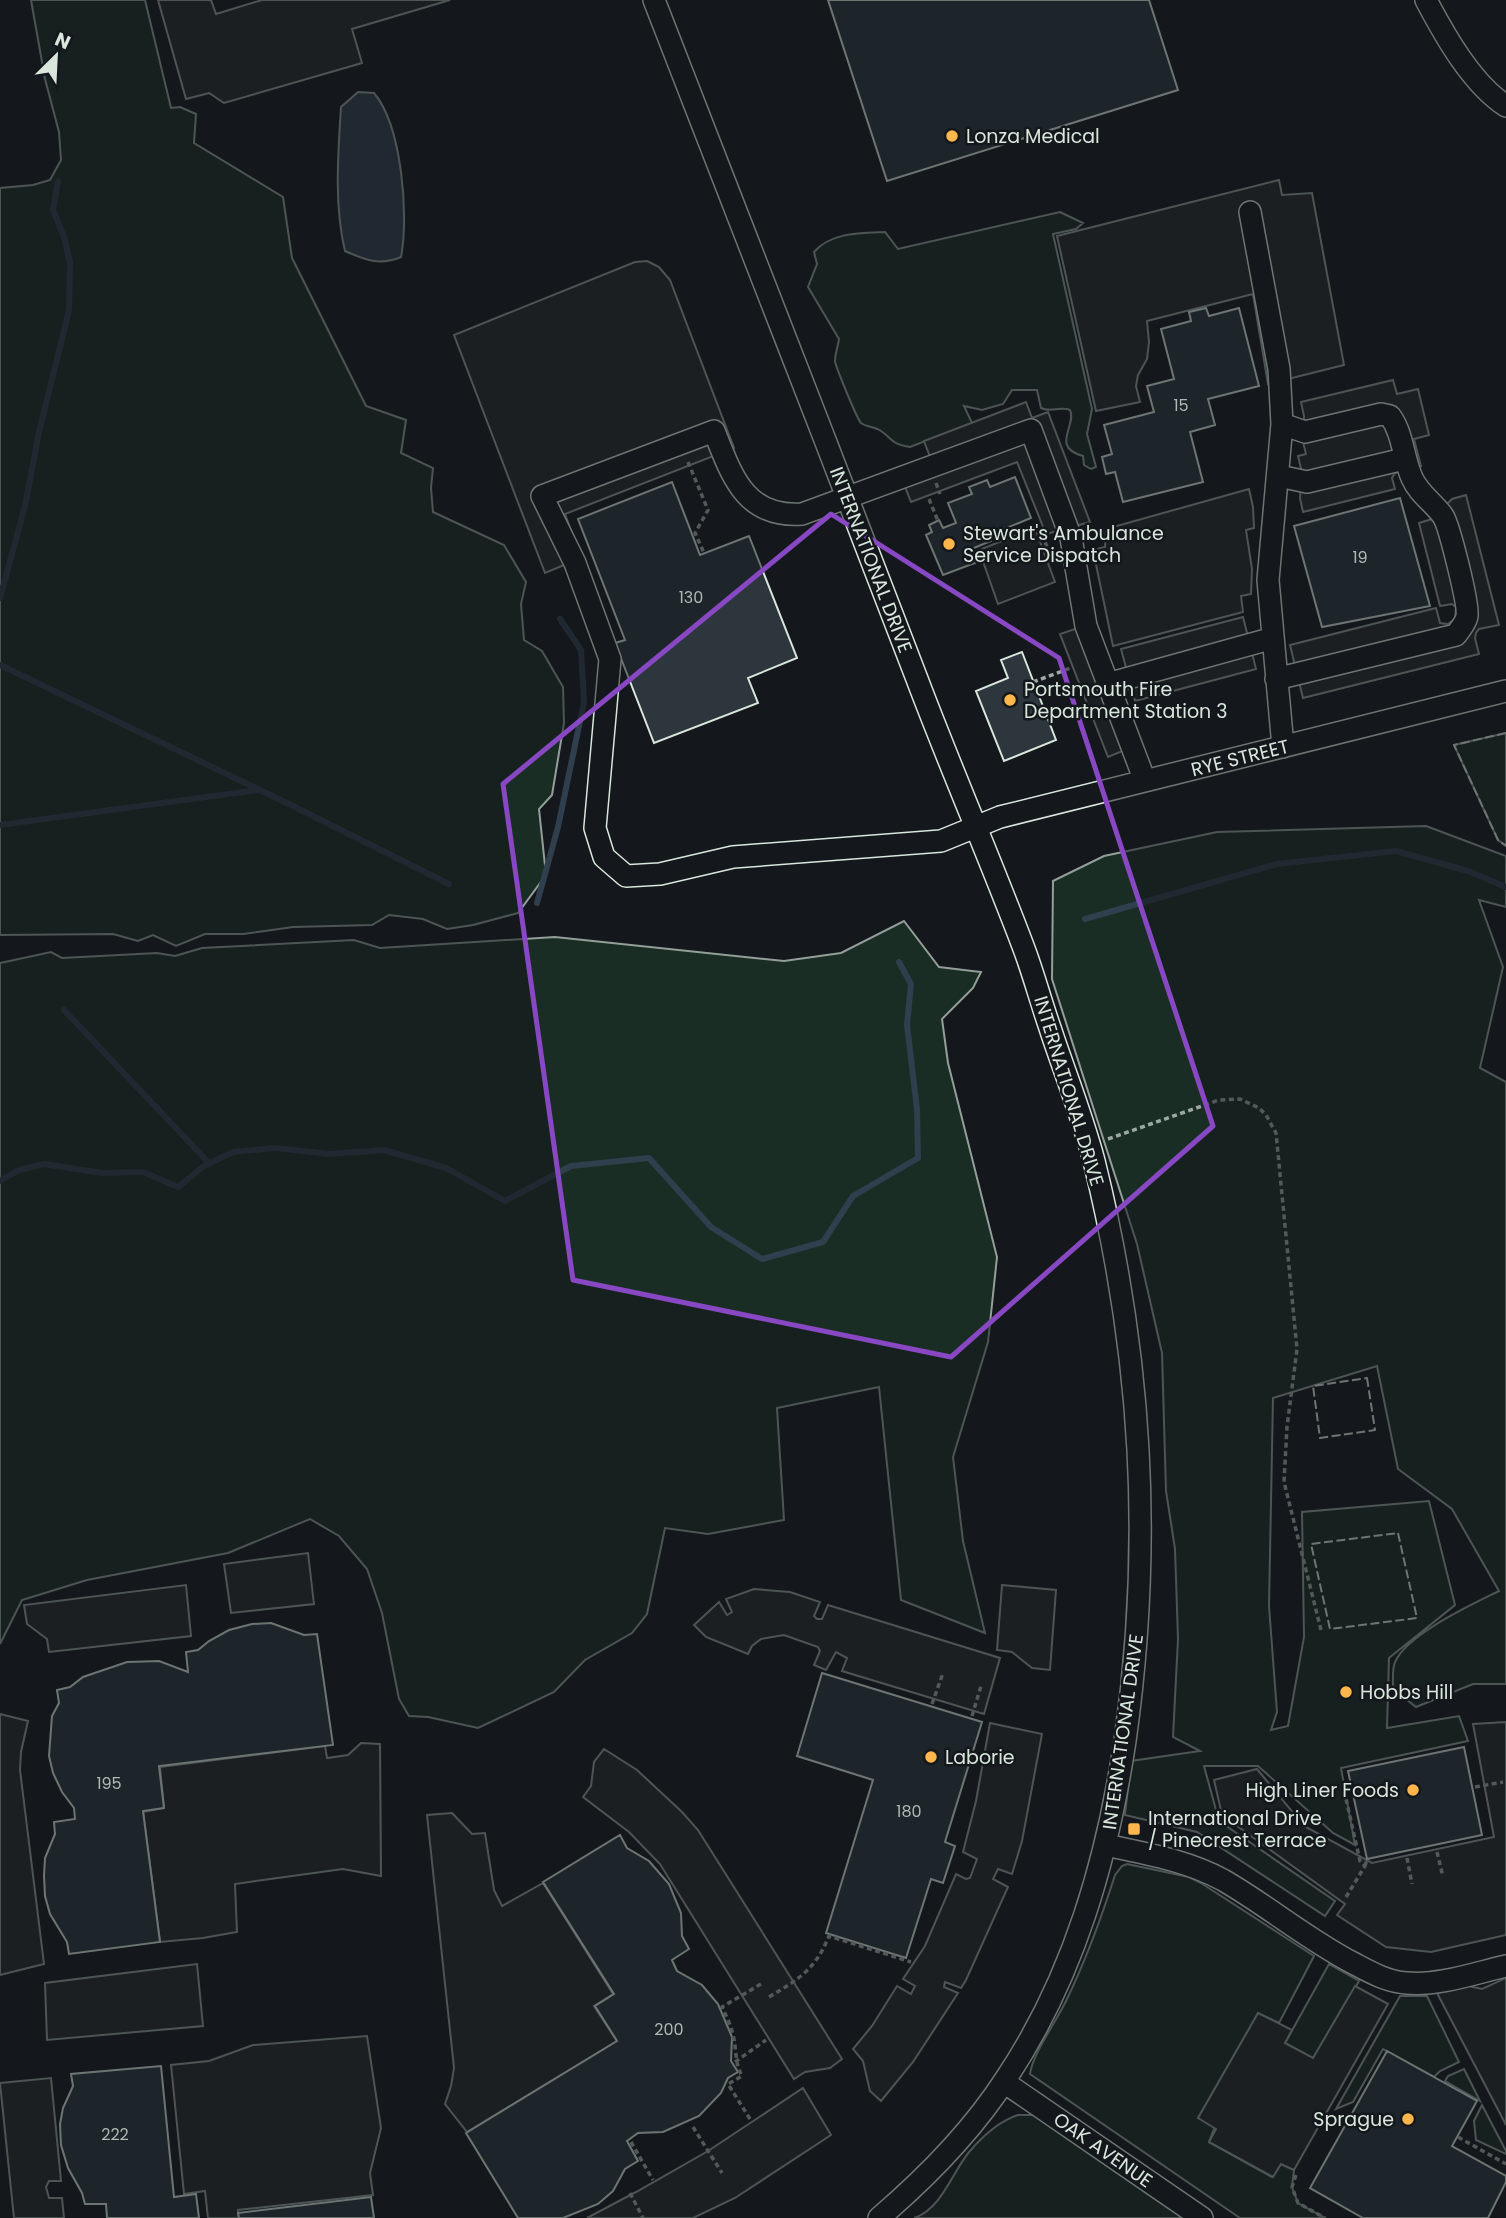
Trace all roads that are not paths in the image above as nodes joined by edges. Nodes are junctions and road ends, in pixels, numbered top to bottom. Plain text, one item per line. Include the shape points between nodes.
1 (654, 0) edge
2 (1426, 0) edge
3 (1506, 106) edge
4 (1250, 212) dead end
5 (1282, 424) junction
6 (1404, 459) junction
7 (1279, 476) junction
8 (848, 497) junction
9 (1273, 638) junction
10 (1276, 679) junction
11 (1107, 684) junction
12 (1506, 691) edge
13 (1283, 747) junction
14 (1145, 781) junction
15 (975, 828) junction
16 (1106, 1845) junction
17 (1506, 1966) edge
18 (1004, 2082) junction
19 (879, 2218) edge
20 (1202, 2218) edge

1 - 8 street, INTERNATIONAL DRIVE
2 - 3 street via 1480,85
4 - 5 street via 1279,369
5 - 6 street via 1305,432 1381,414 1390,416
5 - 7 street
6 - 7 street via 1307,482
6 - 10 street via 1420,492 1443,516 1467,601 1467,619 1457,635
7 - 9 street via 1268,580
8 - 11 street via 1031,430 1071,538 1086,626
8 - 15 street, INTERNATIONAL DRIVE
8 - 15 street, RYE STREET via 802,514 773,512 738,486 715,431 542,496 575,563 610,659 595,828 604,857 625,876 660,874 733,857 941,841
9 - 10 street
9 - 11 street
10 - 13 street
11 - 14 street
12 - 13 street, RYE STREET
13 - 14 street, RYE STREET
14 - 15 street, RYE STREET via 1000,817
15 - 16 street, INTERNATIONAL DRIVE via 1025,950 1089,1146 1121,1286 1136,1407 1142,1554 1133,1687
16 - 17 street via 1199,1868 1329,1951 1392,1981 1428,1983
16 - 18 street, INTERNATIONAL DRIVE via 1065,1967
18 - 19 street, INTERNATIONAL DRIVE via 960,2139
18 - 20 street, OAK AVENUE

